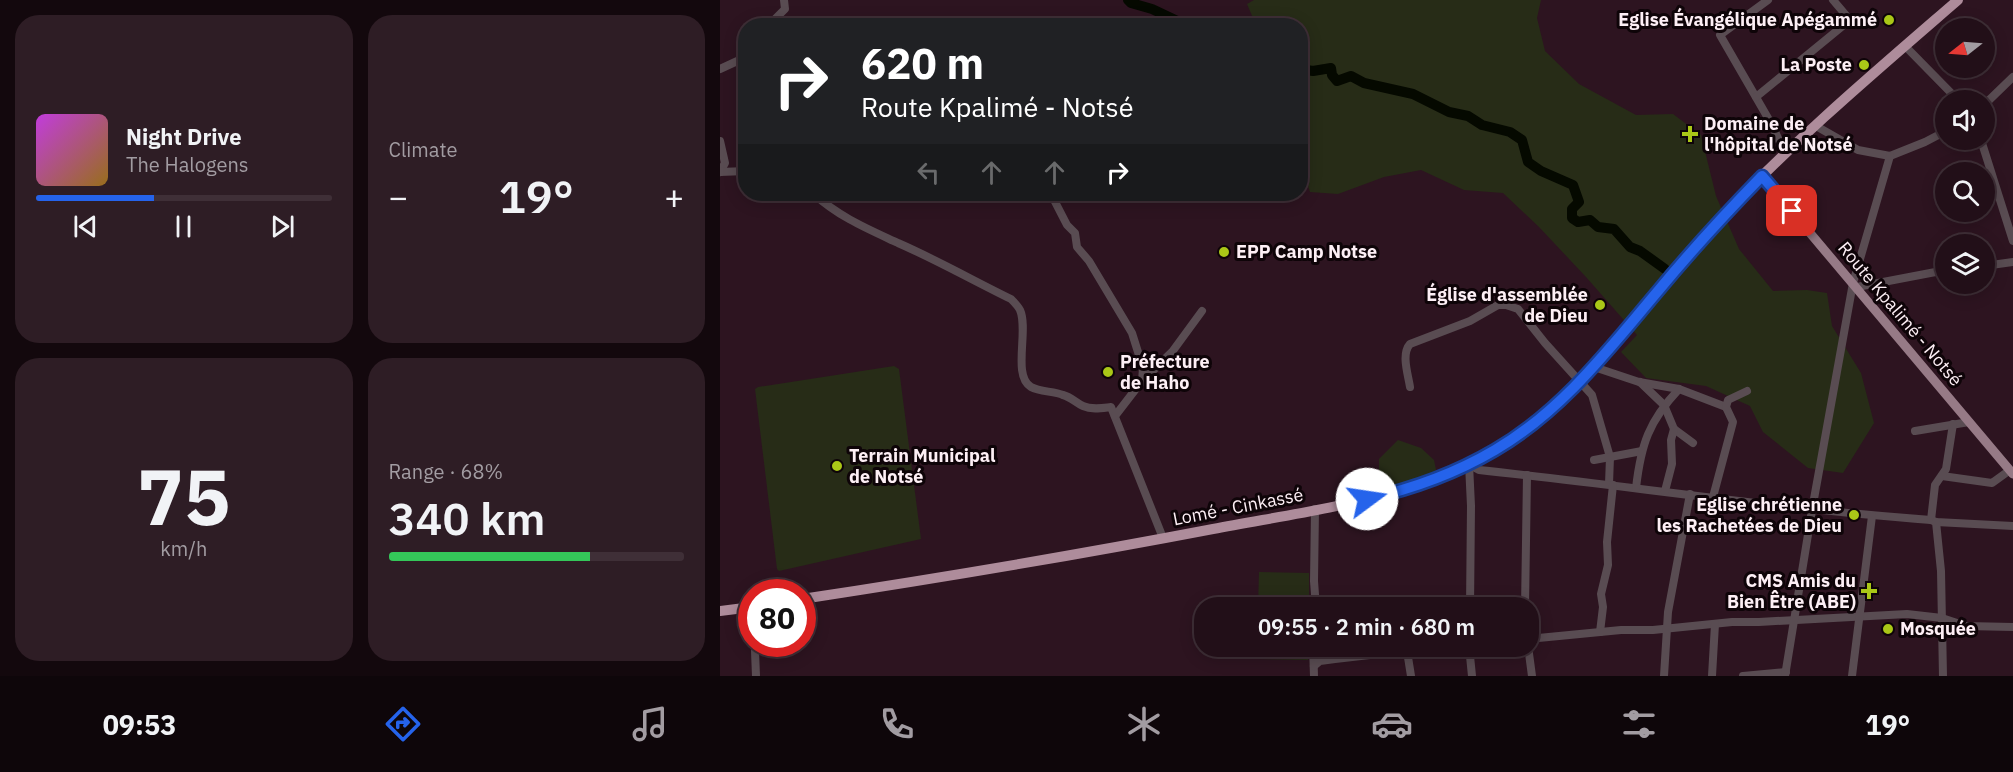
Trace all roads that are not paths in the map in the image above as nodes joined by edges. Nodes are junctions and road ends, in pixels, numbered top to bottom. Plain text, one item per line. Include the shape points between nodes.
1 (784, 0) edge
2 (1768, 0) edge
3 (1833, 0) edge
4 (1958, 0) edge
5 (776, 18) edge
6 (1905, 46) junction
7 (738, 61) edge
8 (720, 69) edge
9 (2013, 77) edge
10 (1948, 90) edge
11 (1995, 94) edge
12 (1756, 97) junction
13 (1816, 126) junction
14 (1935, 137) edge
15 (720, 141) edge
16 (1984, 150) edge
17 (1785, 154) junction
18 (1890, 156) junction
19 (738, 171) edge
20 (720, 172) edge
21 (1762, 176) junction
22 (822, 201) edge
23 (1055, 201) edge
24 (2013, 241) edge
25 (2013, 262) edge
26 (1995, 264) edge
27 (1935, 272) edge
28 (1855, 285) junction
29 (1202, 311) dead end
30 (1594, 367) junction
31 (1142, 381) junction
32 (1580, 382) junction
33 (1640, 382) junction
34 (1410, 387) dead end
35 (1678, 389) junction
36 (1746, 391) dead end
37 (1664, 405) junction
38 (1726, 406) junction
39 (1114, 416) junction
40 (1969, 422) junction
41 (1953, 424) junction
42 (1674, 429) junction
43 (1915, 431) dead end
44 (1693, 443) dead end
45 (1642, 451) junction
46 (1610, 457) junction
47 (1594, 460) dead end
48 (1469, 465) junction
49 (2011, 472) edge
50 (1527, 475) junction
51 (1942, 477) junction
52 (1611, 485) junction
53 (1636, 488) junction
54 (1665, 491) junction
55 (1690, 494) junction
56 (1713, 497) junction
57 (1315, 509) junction
58 (1812, 510) junction
59 (1872, 516) junction
60 (1934, 521) junction
61 (2013, 526) edge
62 (1163, 538) junction
63 (816, 597) edge
64 (1315, 597) edge
65 (1470, 597) edge
66 (1525, 597) edge
67 (738, 608) edge
68 (720, 611) edge
69 (1858, 617) junction
70 (1942, 618) junction
71 (1793, 620) junction
72 (1715, 624) junction
73 (2013, 627) edge
74 (1667, 628) junction
75 (1600, 632) junction
76 (1539, 638) edge
77 (755, 657) edge
78 (1314, 657) edge
79 (1355, 657) edge
80 (1408, 657) edge
81 (1470, 657) edge
82 (1529, 657) edge
83 (1314, 666) junction
84 (1785, 674) edge
85 (756, 676) edge
86 (1314, 676) edge
87 (1411, 676) edge
88 (1472, 676) edge
89 (1532, 676) edge
90 (1664, 676) edge
91 (1712, 676) edge
92 (1743, 676) edge
93 (1852, 676) edge
94 (1943, 676) edge

1 - 5 street via 785,9
2 - 12 street via 1720,35
3 - 12 street via 1850,20
4 - 6 highway, Lomé - Cinkassé
6 - 10 street
6 - 13 highway, Lomé - Cinkassé
7 - 8 street
9 - 11 street
12 - 17 street
13 - 17 highway, Lomé - Cinkassé
13 - 18 street via 1858,150
14 - 18 street
15 - 20 street via 725,163
16 - 24 street
17 - 21 highway, Lomé - Cinkassé
18 - 28 street
19 - 20 street
21 - 28 main road, Route Kpalimé - Notsé
21 - 30 highway, Lomé - Cinkassé via 1697,245
22 - 39 street via 864,228 1011,299 1020,311 1022,368 1030,387 1062,394 1090,408 1111,407
23 - 31 street via 1075,233 1077,247 1132,333 1143,368
25 - 26 street
27 - 28 street
28 - 40 main road, Route Kpalimé - Notsé
28 - 58 street
29 - 31 street via 1172,352
30 - 32 highway, Lomé - Cinkassé
30 - 33 street
31 - 39 street
32 - 34 street via 1518,309 1498,305 1470,321 1410,344 1406,359
32 - 46 street via 1592,395
32 - 48 highway, Lomé - Cinkassé via 1519,435
33 - 35 street
33 - 37 street
35 - 37 street
35 - 38 street
36 - 38 street via 1728,400
37 - 42 street
37 - 45 street
38 - 56 street via 1733,422
39 - 62 street
40 - 41 street
40 - 49 main road, Route Kpalimé - Notsé
41 - 43 street
41 - 51 street
42 - 44 street
42 - 54 street
45 - 46 street
45 - 53 street
46 - 47 street
46 - 52 street
48 - 50 street via 1479,470
48 - 57 highway, Lomé - Cinkassé via 1410,488
48 - 65 street
49 - 51 street via 1992,483
50 - 52 street
50 - 66 street
51 - 60 street via 1935,485
52 - 53 street
52 - 75 street
53 - 54 street
54 - 55 street
55 - 56 street
55 - 74 street
56 - 58 street
57 - 62 highway, Lomé - Cinkassé
57 - 64 street
58 - 59 street
58 - 71 street
59 - 60 street
59 - 69 street
60 - 61 street
60 - 70 street
62 - 63 highway, Lomé - Cinkassé
67 - 68 highway
69 - 70 street via 1907,614
69 - 71 street
69 - 93 street
70 - 73 street via 1966,626
70 - 94 street
71 - 72 street
71 - 84 street
72 - 74 street
72 - 91 street
74 - 75 street
74 - 90 street
75 - 76 street
77 - 85 street
78 - 83 street
79 - 83 street via 1320,661
80 - 87 street
81 - 88 street
82 - 89 street
83 - 86 street
84 - 92 street

